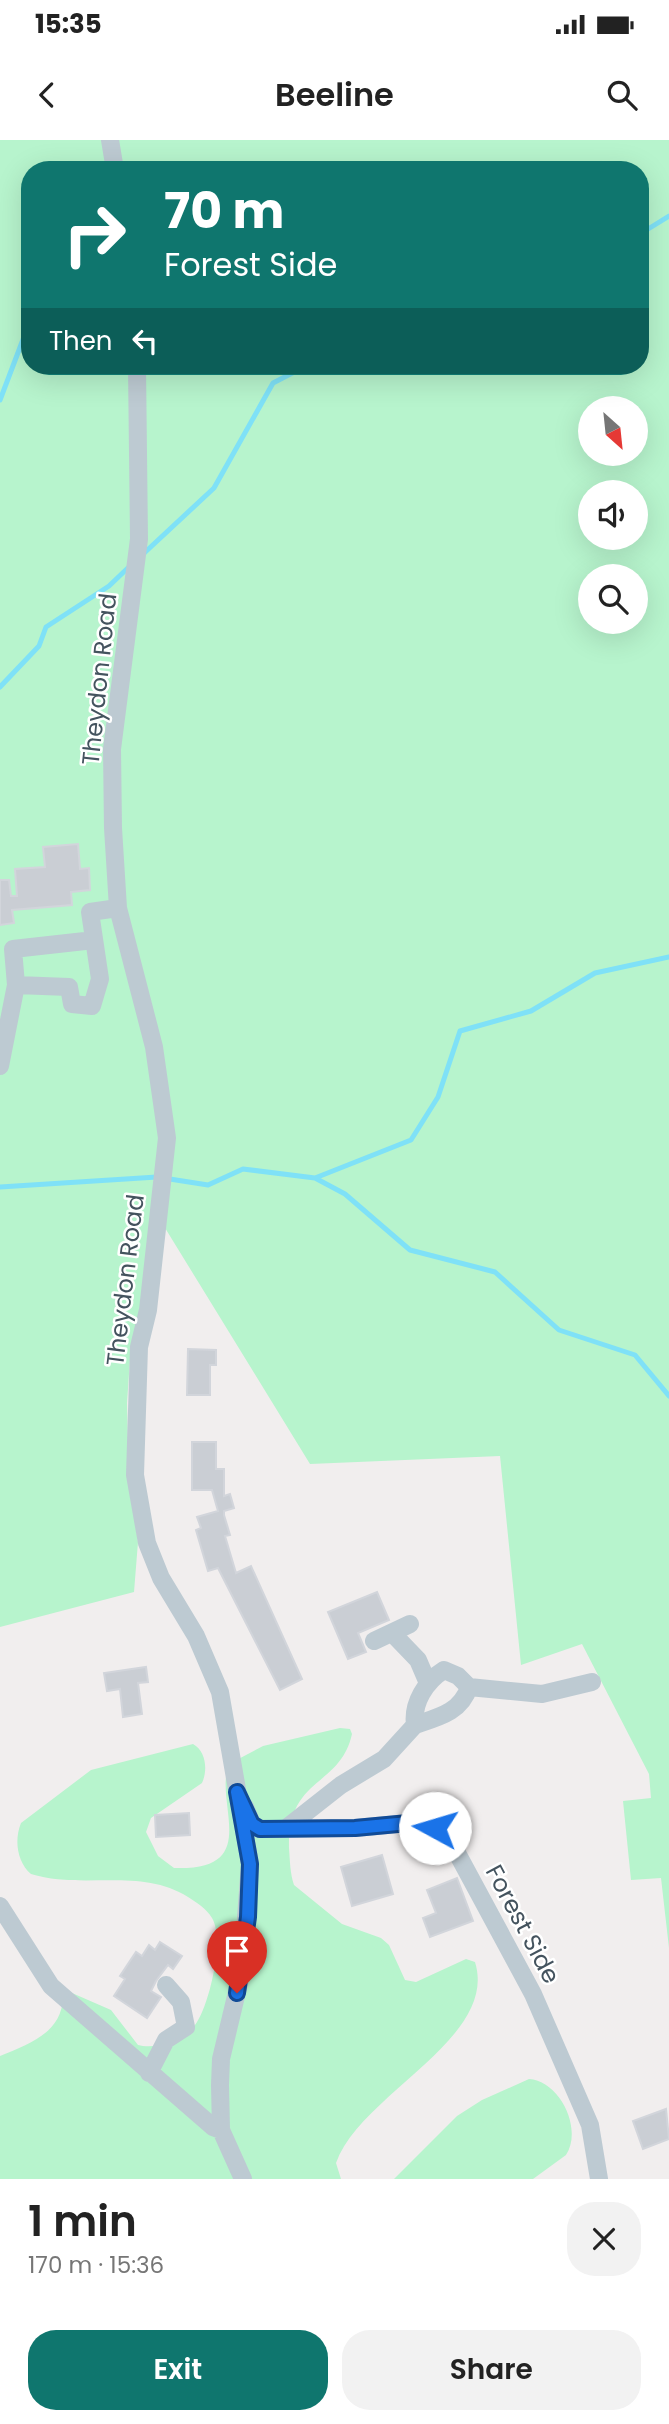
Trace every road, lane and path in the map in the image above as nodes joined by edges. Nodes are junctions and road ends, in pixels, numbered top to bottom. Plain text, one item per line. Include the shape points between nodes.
1 (110, 140) edge
2 (114, 161) edge
3 (137, 375) edge
4 (118, 908) junction
5 (94, 940) junction
6 (7, 949) edge
7 (16, 985) junction
8 (0, 1066) edge
9 (410, 1624) dead end
10 (393, 1634) junction
11 (374, 1641) dead end
12 (427, 1681) junction
13 (592, 1682) dead end
14 (469, 1687) junction
15 (415, 1725) junction
16 (237, 1792) junction
17 (285, 1829) junction
18 (0, 1906) edge
19 (166, 1985) dead end
20 (149, 2073) junction
21 (221, 2130) junction
22 (238, 2177) edge
23 (599, 2179) edge

1 - 2 street
3 - 4 street, Theydon Road via 139,539 112,749
4 - 5 street via 90,912
4 - 16 street, Theydon Road via 154,1047 167,1138 148,1310 139,1347 135,1475 139,1512 161,1577 196,1636 220,1692
5 - 6 street
5 - 7 street via 100,979 92,1006 72,1004 69,987
6 - 7 street
7 - 8 street
9 - 10 street
10 - 11 street
10 - 12 street via 418,1660
12 - 14 street via 444,1670
12 - 15 street via 413,1712
13 - 14 street via 542,1694
14 - 15 street via 454,1710
15 - 17 street via 384,1759
16 - 17 street, Forest Side via 252,1824 260,1829
16 - 21 street, Theydon Road via 250,1864 248,1917 242,1971 221,2059
17 - 23 street, Forest Side via 419,1822 450,1840 533,1994 590,2125
18 - 20 street via 51,1986
19 - 20 street via 181,2001 186,2027 166,2040
20 - 21 street
21 - 22 street, Theydon Road

